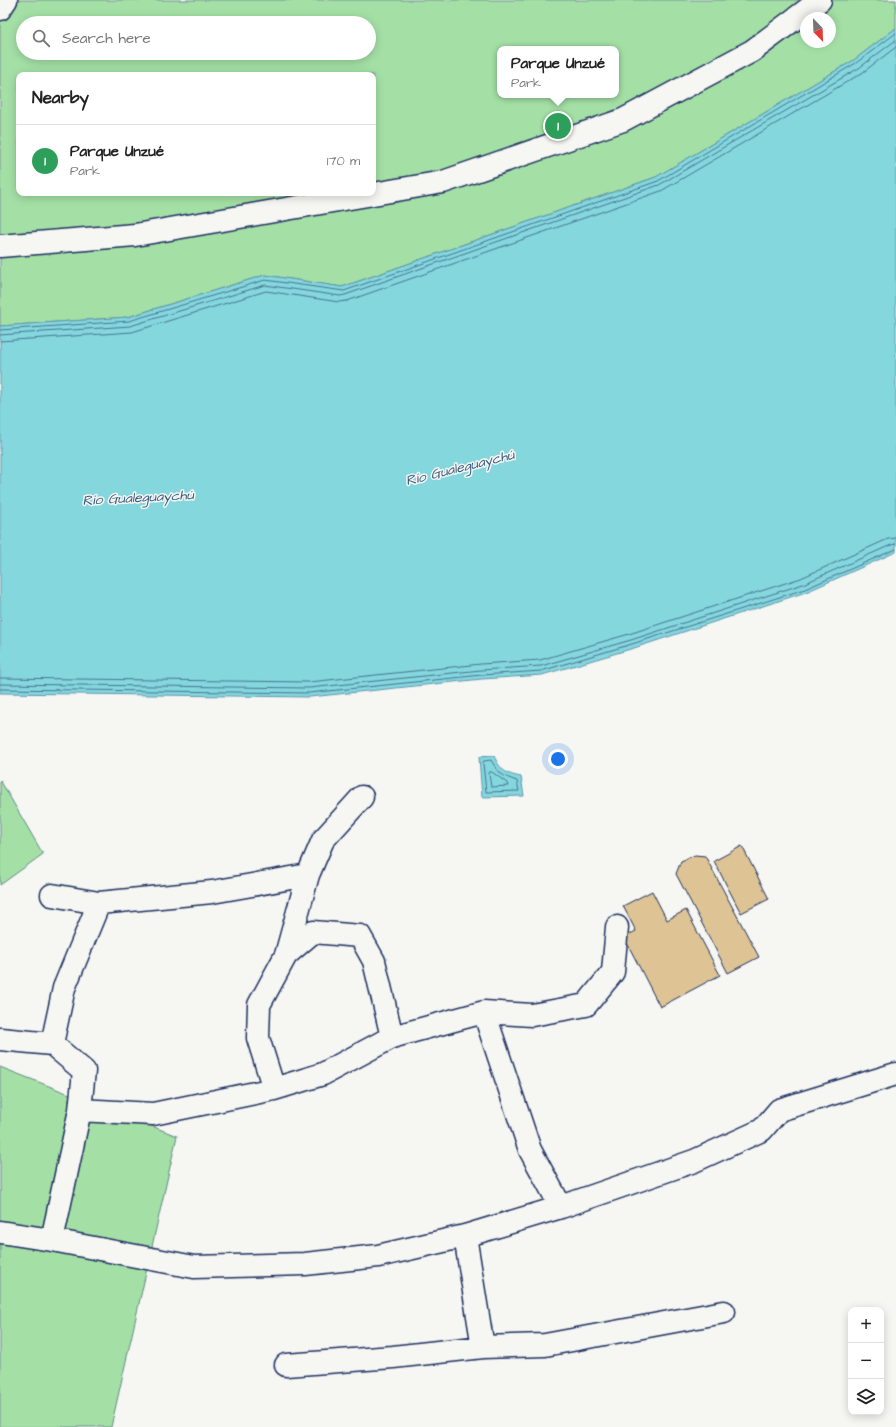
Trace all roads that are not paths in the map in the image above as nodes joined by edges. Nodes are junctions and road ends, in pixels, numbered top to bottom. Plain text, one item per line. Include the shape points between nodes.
1 (6, 0) edge
2 (820, 0) edge
3 (0, 9) edge
4 (376, 193) edge
5 (361, 196) edge
6 (0, 246) edge
7 (362, 797) dead end
8 (308, 875) junction
9 (52, 895) dead end
10 (99, 903) junction
11 (617, 927) dead end
12 (286, 955) junction
13 (484, 1012) junction
14 (392, 1037) junction
15 (0, 1039) edge
16 (52, 1044) junction
17 (896, 1074) edge
18 (274, 1089) junction
19 (80, 1110) junction
20 (561, 1207) junction
21 (0, 1232) edge
22 (465, 1236) junction
23 (52, 1240) junction
24 (724, 1312) dead end
25 (483, 1347) junction
26 (286, 1366) dead end

1 - 3 street
2 - 4 street via 752,51 623,120 443,182
5 - 6 street via 134,235
7 - 8 street via 323,840
8 - 10 street via 212,892
8 - 12 street
9 - 10 street
10 - 16 street via 64,988
11 - 13 street via 613,972 586,1005 532,1015
12 - 14 street via 313,932 360,936 374,961
12 - 18 street via 260,1005 258,1038
13 - 14 street
13 - 20 street via 530,1150
14 - 18 street via 323,1074
15 - 16 street
16 - 19 street via 84,1071
17 - 20 street via 778,1110 762,1130 694,1161
18 - 19 street via 153,1114
19 - 23 street
20 - 22 street
21 - 23 street
22 - 23 street via 378,1256 305,1264 194,1267
22 - 25 street
24 - 25 street via 545,1345
25 - 26 street

